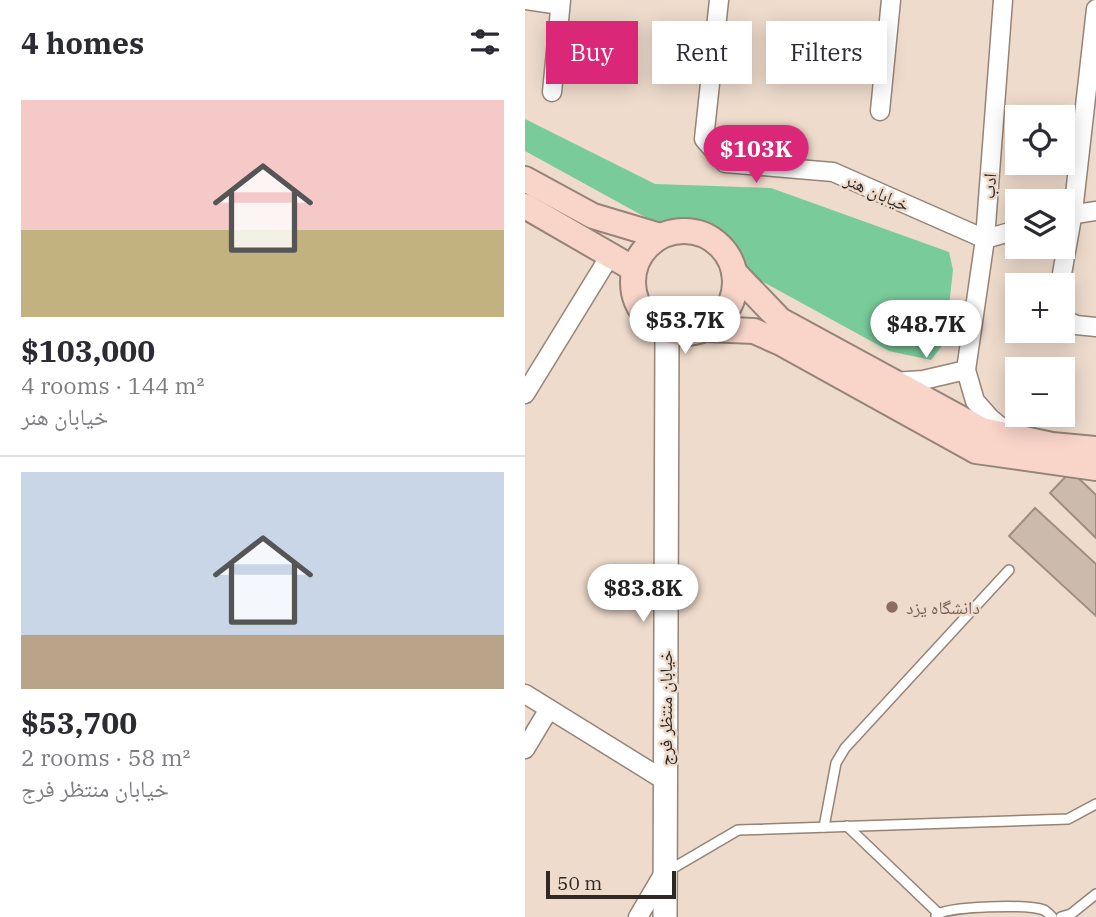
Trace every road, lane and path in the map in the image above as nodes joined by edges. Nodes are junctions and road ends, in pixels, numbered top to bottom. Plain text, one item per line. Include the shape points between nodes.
1 (525, 0) edge
2 (719, 0) edge
3 (891, 0) edge
4 (1003, 0) edge
5 (560, 2) edge
6 (1096, 9) edge
7 (552, 92) dead end
8 (880, 111) dead end
9 (525, 179) edge
10 (1071, 189) edge
11 (525, 206) edge
12 (1096, 211) edge
13 (1075, 213) edge
14 (1005, 233) edge
15 (660, 236) junction
16 (985, 239) junction
17 (611, 254) junction
18 (634, 269) junction
19 (734, 272) junction
20 (1075, 324) edge
21 (1096, 327) edge
22 (706, 329) junction
23 (667, 331) junction
24 (966, 370) junction
25 (890, 382) junction
26 (525, 394) edge
27 (1016, 439) junction
28 (1096, 449) edge
29 (1096, 468) edge
30 (1009, 570) dead end
31 (525, 694) edge
32 (549, 709) junction
33 (525, 749) edge
34 (664, 780) junction
35 (1096, 804) edge
36 (847, 826) junction
37 (824, 827) junction
38 (664, 873) junction
39 (1096, 894) edge
40 (936, 915) edge
41 (638, 917) edge
42 (664, 917) edge
43 (1052, 917) edge
44 (1061, 917) edge

1 - 5 street
2 - 16 street, خیابان هنر via 704,139 725,163 833,172
3 - 8 street
4 - 16 street, ادب
5 - 7 street
6 - 10 street
9 - 15 main road via 593,216
11 - 17 main road
12 - 13 street
14 - 16 street
15 - 18 main road
15 - 19 main road via 683,230 707,236 725,251
16 - 24 street, ادب
17 - 18 main road
17 - 26 street
18 - 23 main road via 638,306 650,321
19 - 22 main road via 732,300 722,317
19 - 25 main road via 780,320
20 - 21 street
22 - 23 main road via 687,334
22 - 29 main road via 754,331 781,343 975,451
23 - 34 street, خیابان منتظر فرج
24 - 25 street
24 - 27 street via 975,401
25 - 27 main road via 982,430
27 - 28 main road
30 - 37 lane via 845,748 836,763
31 - 32 street
32 - 33 street
32 - 34 street
34 - 38 street, خیابان منتظر فرج
35 - 36 lane via 1068,819
36 - 37 lane
36 - 40 lane
37 - 38 lane via 738,830
38 - 41 street
38 - 42 street, خیابان منتظر فرج
39 - 44 lane
40 - 43 lane via 949,908 1024,908 1044,910

